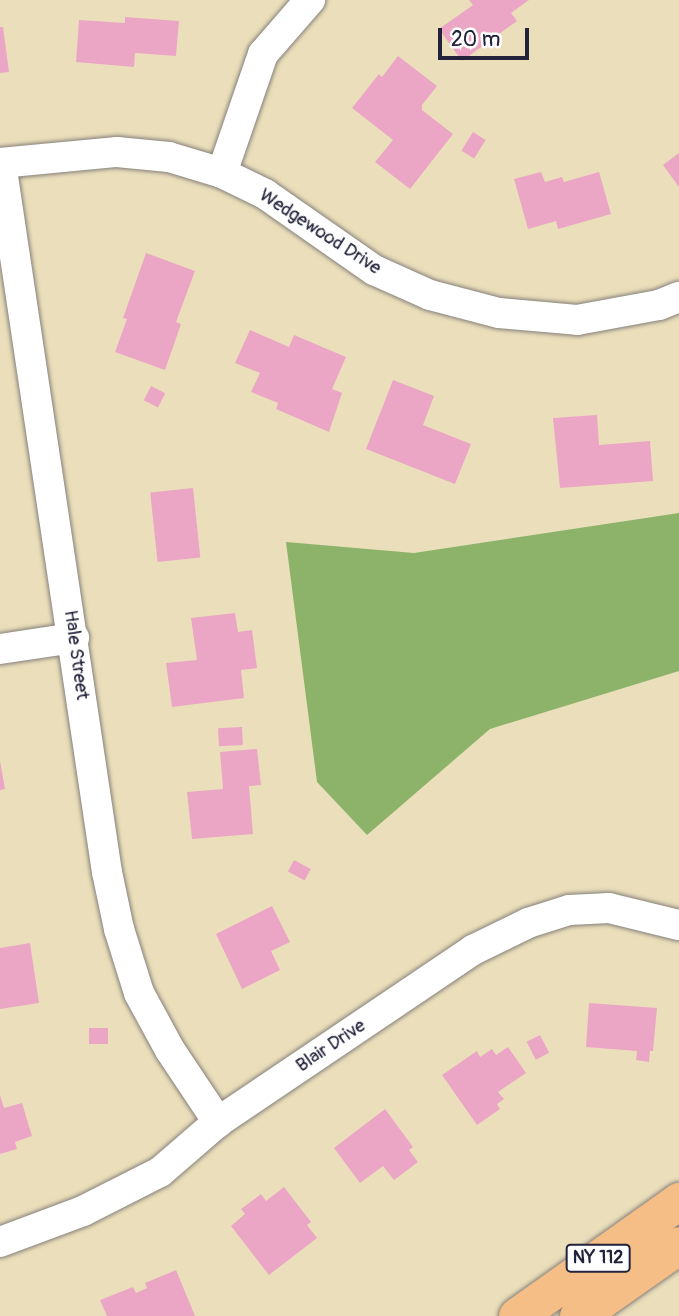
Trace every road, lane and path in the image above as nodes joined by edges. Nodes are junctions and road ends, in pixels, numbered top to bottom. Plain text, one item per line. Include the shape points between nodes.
1 (310, 0) edge
2 (1, 163) edge
3 (222, 173) junction
4 (679, 298) edge
5 (74, 638) junction
6 (0, 649) edge
7 (679, 925) edge
8 (218, 1122) junction
9 (679, 1201) edge
10 (0, 1241) edge
11 (679, 1245) edge
12 (517, 1316) edge
13 (578, 1316) edge

1 - 3 street via 263,54
2 - 3 street, Wedgewood Drive via 117,152 169,157
2 - 5 street, Hale Street
3 - 4 street, Wedgewood Drive via 265,194 374,270 430,295 499,313 577,320
5 - 6 street
5 - 8 street, Hale Street via 118,929 139,993
7 - 8 street, Blair Drive via 609,908 569,910 528,923 473,950
8 - 10 street, Blair Drive via 160,1172 83,1211
9 - 12 main road, NY 112
11 - 13 main road, NY 112

